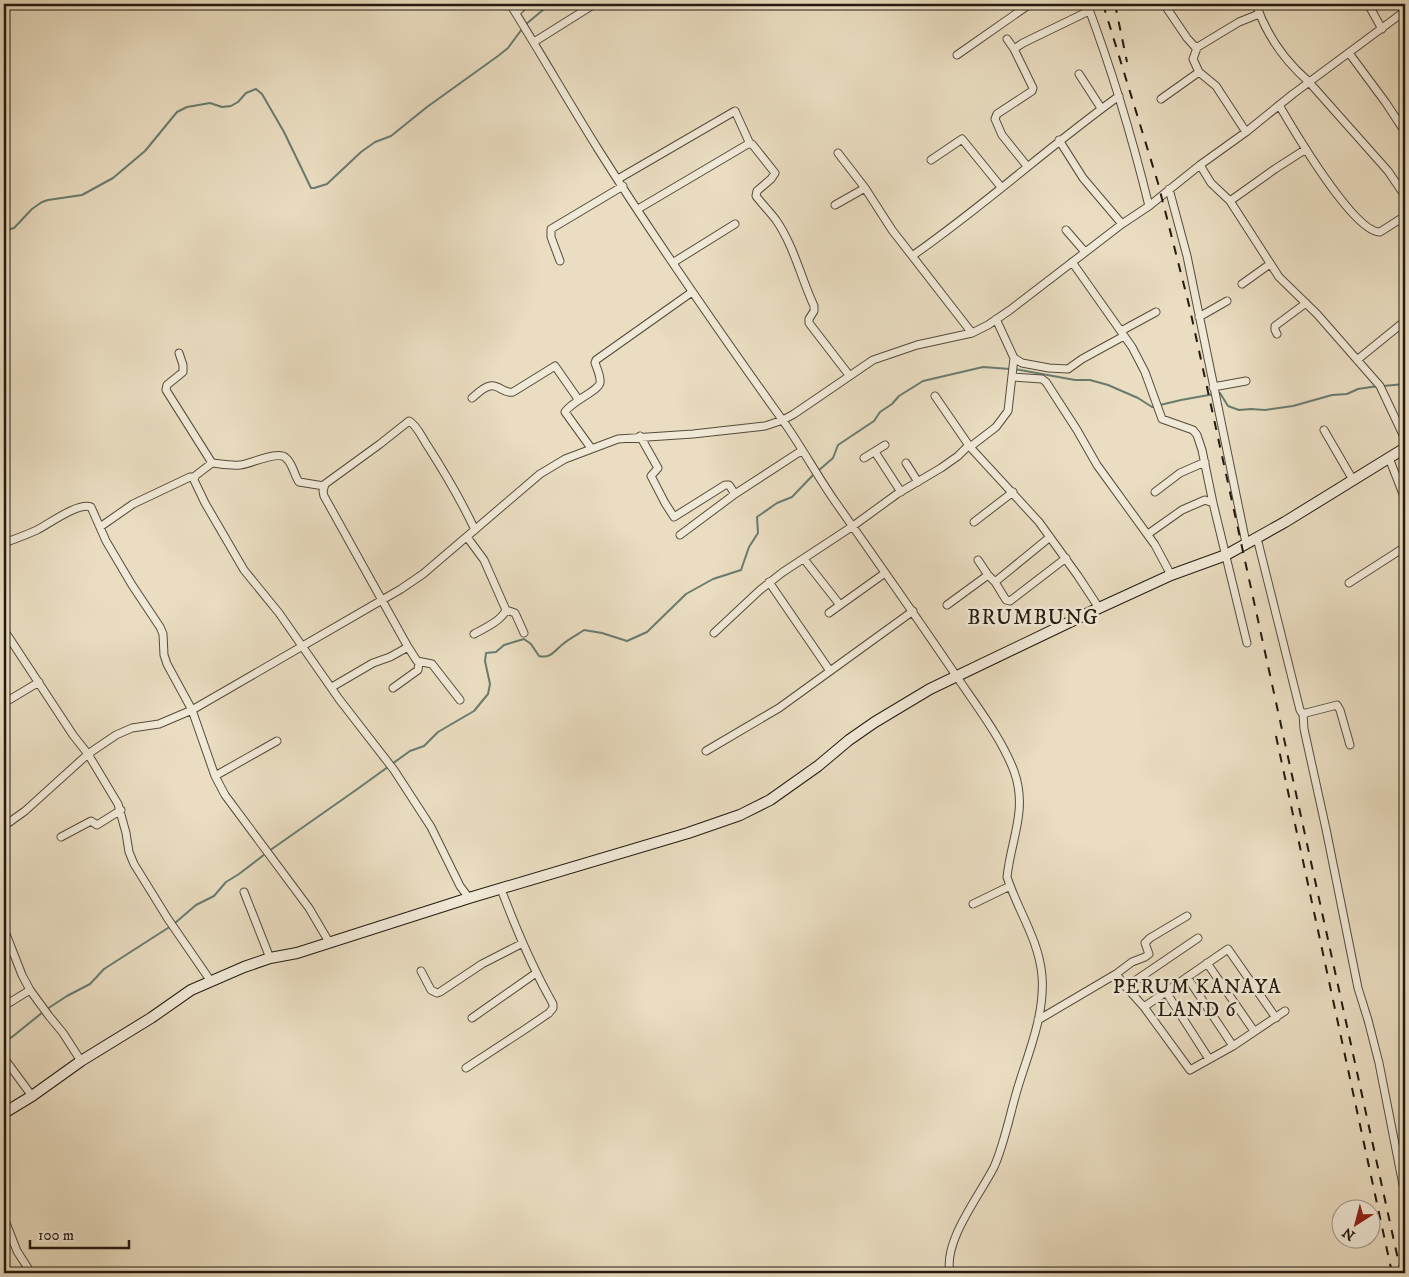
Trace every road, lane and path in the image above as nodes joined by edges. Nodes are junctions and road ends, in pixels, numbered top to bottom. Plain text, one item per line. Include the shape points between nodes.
1 (510, 4) edge
2 (525, 4) edge
3 (1030, 4) edge
4 (1164, 4) edge
5 (1256, 4) edge
6 (1368, 4) edge
7 (593, 5) dead end
8 (1088, 7) edge
9 (1405, 11) edge
10 (516, 13) junction
11 (1259, 14) junction
12 (1382, 29) junction
13 (1007, 39) dead end
14 (534, 42) junction
15 (1197, 48) junction
16 (1014, 49) junction
17 (1349, 53) junction
18 (957, 55) dead end
19 (1199, 72) junction
20 (1079, 74) dead end
21 (1309, 82) junction
22 (1119, 96) junction
23 (1161, 99) dead end
24 (1279, 106) junction
25 (1101, 108) junction
26 (1246, 132) junction
27 (1405, 132) edge
28 (1059, 140) junction
29 (750, 144) junction
30 (1306, 149) junction
31 (838, 152) dead end
32 (931, 160) dead end
33 (1200, 165) junction
34 (1027, 166) junction
35 (621, 183) junction
36 (1001, 187) junction
37 (865, 188) junction
38 (1169, 189) junction
39 (1405, 196) edge
40 (1230, 201) junction
41 (836, 205) dead end
42 (1149, 206) junction
43 (638, 209) junction
44 (1405, 216) edge
45 (735, 224) dead end
46 (1122, 224) junction
47 (1066, 230) dead end
48 (1085, 252) junction
49 (912, 256) junction
50 (560, 261) dead end
51 (674, 262) junction
52 (1072, 262) junction
53 (1270, 264) junction
54 (1242, 284) dead end
55 (692, 292) junction
56 (1227, 301) dead end
57 (1306, 303) junction
58 (1156, 312) dead end
59 (1200, 317) junction
60 (996, 319) junction
61 (1405, 321) edge
62 (972, 333) junction
63 (1123, 334) junction
64 (1277, 334) dead end
65 (178, 353) dead end
66 (1014, 360) junction
67 (1357, 360) junction
68 (849, 375) junction
69 (1012, 377) junction
70 (1246, 382) dead end
71 (1214, 388) junction
72 (935, 396) dead end
73 (472, 398) dead end
74 (578, 399) junction
75 (782, 420) junction
76 (1324, 430) dead end
77 (640, 436) junction
78 (1405, 439) edge
79 (885, 445) dead end
80 (970, 446) junction
81 (591, 448) junction
82 (1405, 448) edge
83 (801, 451) junction
84 (875, 452) junction
85 (864, 458) dead end
86 (1389, 458) junction
87 (1205, 462) junction
88 (212, 463) junction
89 (906, 463) dead end
90 (195, 477) junction
91 (1353, 480) junction
92 (918, 482) junction
93 (324, 486) junction
94 (901, 492) junction
95 (1013, 492) junction
96 (1155, 492) dead end
97 (735, 494) junction
98 (1405, 499) edge
99 (1213, 503) junction
100 (974, 522) dead end
101 (854, 526) junction
102 (100, 527) junction
103 (475, 530) junction
104 (1148, 534) junction
105 (680, 535) dead end
106 (467, 537) junction
107 (1050, 537) junction
108 (4, 543) edge
109 (1246, 543) junction
110 (1260, 547) junction
111 (1405, 547) edge
112 (1226, 554) junction
113 (1066, 558) junction
114 (804, 559) junction
115 (978, 560) dead end
116 (884, 573) junction
117 (988, 575) junction
118 (1171, 575) junction
119 (770, 582) junction
120 (995, 582) junction
121 (1349, 583) dead end
122 (383, 601) junction
123 (840, 605) junction
124 (947, 605) dead end
125 (1099, 608) junction
126 (506, 610) junction
127 (913, 611) junction
128 (829, 613) dead end
129 (4, 630) edge
130 (524, 632) dead end
131 (714, 633) dead end
132 (474, 634) dead end
133 (1246, 644) dead end
134 (304, 647) junction
135 (408, 647) junction
136 (419, 662) junction
137 (830, 671) junction
138 (957, 677) junction
139 (39, 682) junction
140 (332, 687) junction
141 (393, 688) dead end
142 (460, 700) dead end
143 (4, 703) edge
144 (192, 710) junction
145 (1303, 713) junction
146 (277, 741) dead end
147 (1350, 745) dead end
148 (706, 752) dead end
149 (88, 754) junction
150 (215, 776) junction
151 (121, 810) junction
152 (4, 826) edge
153 (60, 837) dead end
154 (1010, 886) junction
155 (501, 889) junction
156 (244, 892) dead end
157 (469, 898) junction
158 (973, 904) dead end
159 (1187, 916) dead end
160 (4, 929) edge
161 (1198, 938) dead end
162 (330, 942) junction
163 (523, 943) junction
164 (270, 958) junction
165 (1207, 963) junction
166 (421, 970) dead end
167 (536, 973) junction
168 (1116, 974) junction
169 (1187, 977) junction
170 (210, 980) junction
171 (1126, 987) junction
172 (30, 990) junction
173 (1166, 992) junction
174 (4, 1006) edge
175 (1144, 1007) junction
176 (1285, 1011) dead end
177 (472, 1018) dead end
178 (1276, 1018) junction
179 (1038, 1020) junction
180 (1254, 1030) junction
181 (1233, 1046) junction
182 (4, 1058) edge
183 (1209, 1059) junction
184 (81, 1061) junction
185 (466, 1068) dead end
186 (32, 1096) junction
187 (4, 1113) edge
188 (1405, 1196) edge
189 (4, 1218) edge
190 (31, 1273) edge
191 (950, 1273) edge

1 - 10 street
2 - 10 street
3 - 18 street
4 - 15 street
5 - 11 street
6 - 12 street
7 - 14 street
8 - 16 street
8 - 22 street
9 - 12 street
10 - 14 street
11 - 15 street via 1239,22
11 - 21 street via 1280,51
12 - 17 street
13 - 16 street
14 - 35 street
15 - 19 street via 1193,59
16 - 34 street via 1034,88 997,114 995,119 1002,135
17 - 21 street
17 - 27 street
19 - 23 street
19 - 26 street via 1216,86
20 - 25 street
21 - 24 street
21 - 39 street via 1388,171
22 - 25 street
22 - 42 street
24 - 26 street
24 - 30 street
25 - 28 street
26 - 33 street
28 - 34 street
28 - 46 street via 1078,172
29 - 35 street via 735,111
29 - 43 street
29 - 68 street via 775,173 756,191 756,196 776,221 794,254 814,306 809,323
30 - 40 street
30 - 44 street via 1338,196 1372,230 1380,232
31 - 37 street
32 - 36 street via 962,139
33 - 38 street
33 - 40 street via 1211,183
34 - 36 street
35 - 43 street
35 - 50 street via 551,228
36 - 49 street
37 - 41 street
37 - 49 street
38 - 42 street
38 - 59 street
40 - 53 street
42 - 46 street
43 - 51 street
45 - 51 street
46 - 48 street
47 - 48 street
48 - 52 street
49 - 62 street
51 - 55 street
52 - 60 street
52 - 63 street
53 - 54 street
53 - 57 street
55 - 74 street via 598,357 595,363 600,384
55 - 75 street
56 - 59 street
57 - 64 street via 1276,326
57 - 67 street
58 - 63 street
59 - 71 street
60 - 62 street
60 - 66 street
61 - 67 street
62 - 68 street via 917,345 865,364
63 - 66 street via 1068,369
63 - 87 street via 1145,372 1160,416 1195,432
65 - 88 street via 183,372 167,385 166,390
66 - 69 street
67 - 78 street via 1380,386
68 - 75 street
69 - 80 street via 1008,411 996,427
69 - 104 street via 1046,382 1097,465
70 - 71 street
71 - 109 street
72 - 80 street
73 - 74 street via 487,386 513,392 555,366
74 - 81 street via 566,414
75 - 77 street via 765,426 716,432
75 - 83 street
76 - 91 street
77 - 81 street via 618,438
77 - 97 street via 658,468 651,476 675,518 725,485 730,485
79 - 84 street
80 - 92 street
80 - 95 street
81 - 103 street via 540,474
82 - 86 street
83 - 97 street
83 - 101 street
84 - 85 street
84 - 94 street
86 - 91 street
86 - 98 street
87 - 96 street via 1180,473
87 - 99 street
88 - 90 street
88 - 93 street via 237,465 282,455 299,482
89 - 92 street
90 - 102 street via 133,504
90 - 134 street via 194,483 244,570
91 - 110 street
92 - 94 street
93 - 103 street via 409,421 461,500
93 - 122 street via 328,503
94 - 101 street
95 - 100 street
95 - 107 street
97 - 105 street
99 - 104 street via 1206,500 1182,510
99 - 112 street
101 - 114 street
101 - 116 street
102 - 108 street via 92,509 85,506
102 - 144 street via 160,627 167,664
103 - 106 street
104 - 118 street
106 - 122 street via 423,574
106 - 126 street via 484,560
107 - 113 street
107 - 120 street
109 - 110 street
109 - 112 street
110 - 145 street
111 - 121 street
112 - 118 street
112 - 133 street
113 - 120 street via 1010,601 1006,600
113 - 125 street
114 - 119 street
114 - 123 street
115 - 117 street
116 - 123 street
116 - 127 street
117 - 120 street
117 - 124 street
118 - 125 street
119 - 131 street
119 - 137 street
122 - 134 street
122 - 135 street
123 - 128 street
125 - 138 street
126 - 130 street via 515,614
126 - 132 street via 499,619
127 - 137 street
127 - 138 street
129 - 139 street
134 - 140 street
134 - 144 street
135 - 136 street
135 - 140 street
136 - 141 street via 418,670
136 - 142 street via 432,664
137 - 148 street via 780,708
138 - 154 street via 1006,753 1018,782 1019,823 1008,866
138 - 155 street via 875,722 770,800 740,816
139 - 143 street
139 - 149 street
140 - 157 street via 394,770 431,827
144 - 149 street via 153,726 132,728
144 - 150 street
145 - 147 street via 1337,706
145 - 188 street via 1358,988 1379,1063
146 - 150 street
149 - 151 street
149 - 152 street via 25,812
150 - 162 street via 225,795 309,908
151 - 153 street via 97,825 91,821
151 - 170 street via 134,864
154 - 158 street
154 - 179 street via 1035,940 1042,976
155 - 157 street
155 - 163 street
156 - 164 street
157 - 162 street
159 - 168 street via 1150,938 1145,943 1149,954
160 - 172 street
161 - 171 street
162 - 164 street
163 - 166 street via 437,993 431,990
163 - 167 street
164 - 170 street
165 - 169 street
165 - 178 street via 1229,950
165 - 180 street
167 - 177 street
167 - 185 street via 553,1004 552,1010
168 - 171 street
168 - 179 street
169 - 173 street
169 - 181 street
170 - 184 street
171 - 175 street
172 - 174 street
172 - 184 street
173 - 175 street
173 - 183 street
175 - 183 street via 1189,1070
176 - 178 street
178 - 180 street
179 - 191 street via 994,1166 965,1214 949,1259
180 - 181 street
181 - 183 street
182 - 186 street
184 - 186 street
186 - 187 street
189 - 190 street via 17,1251

